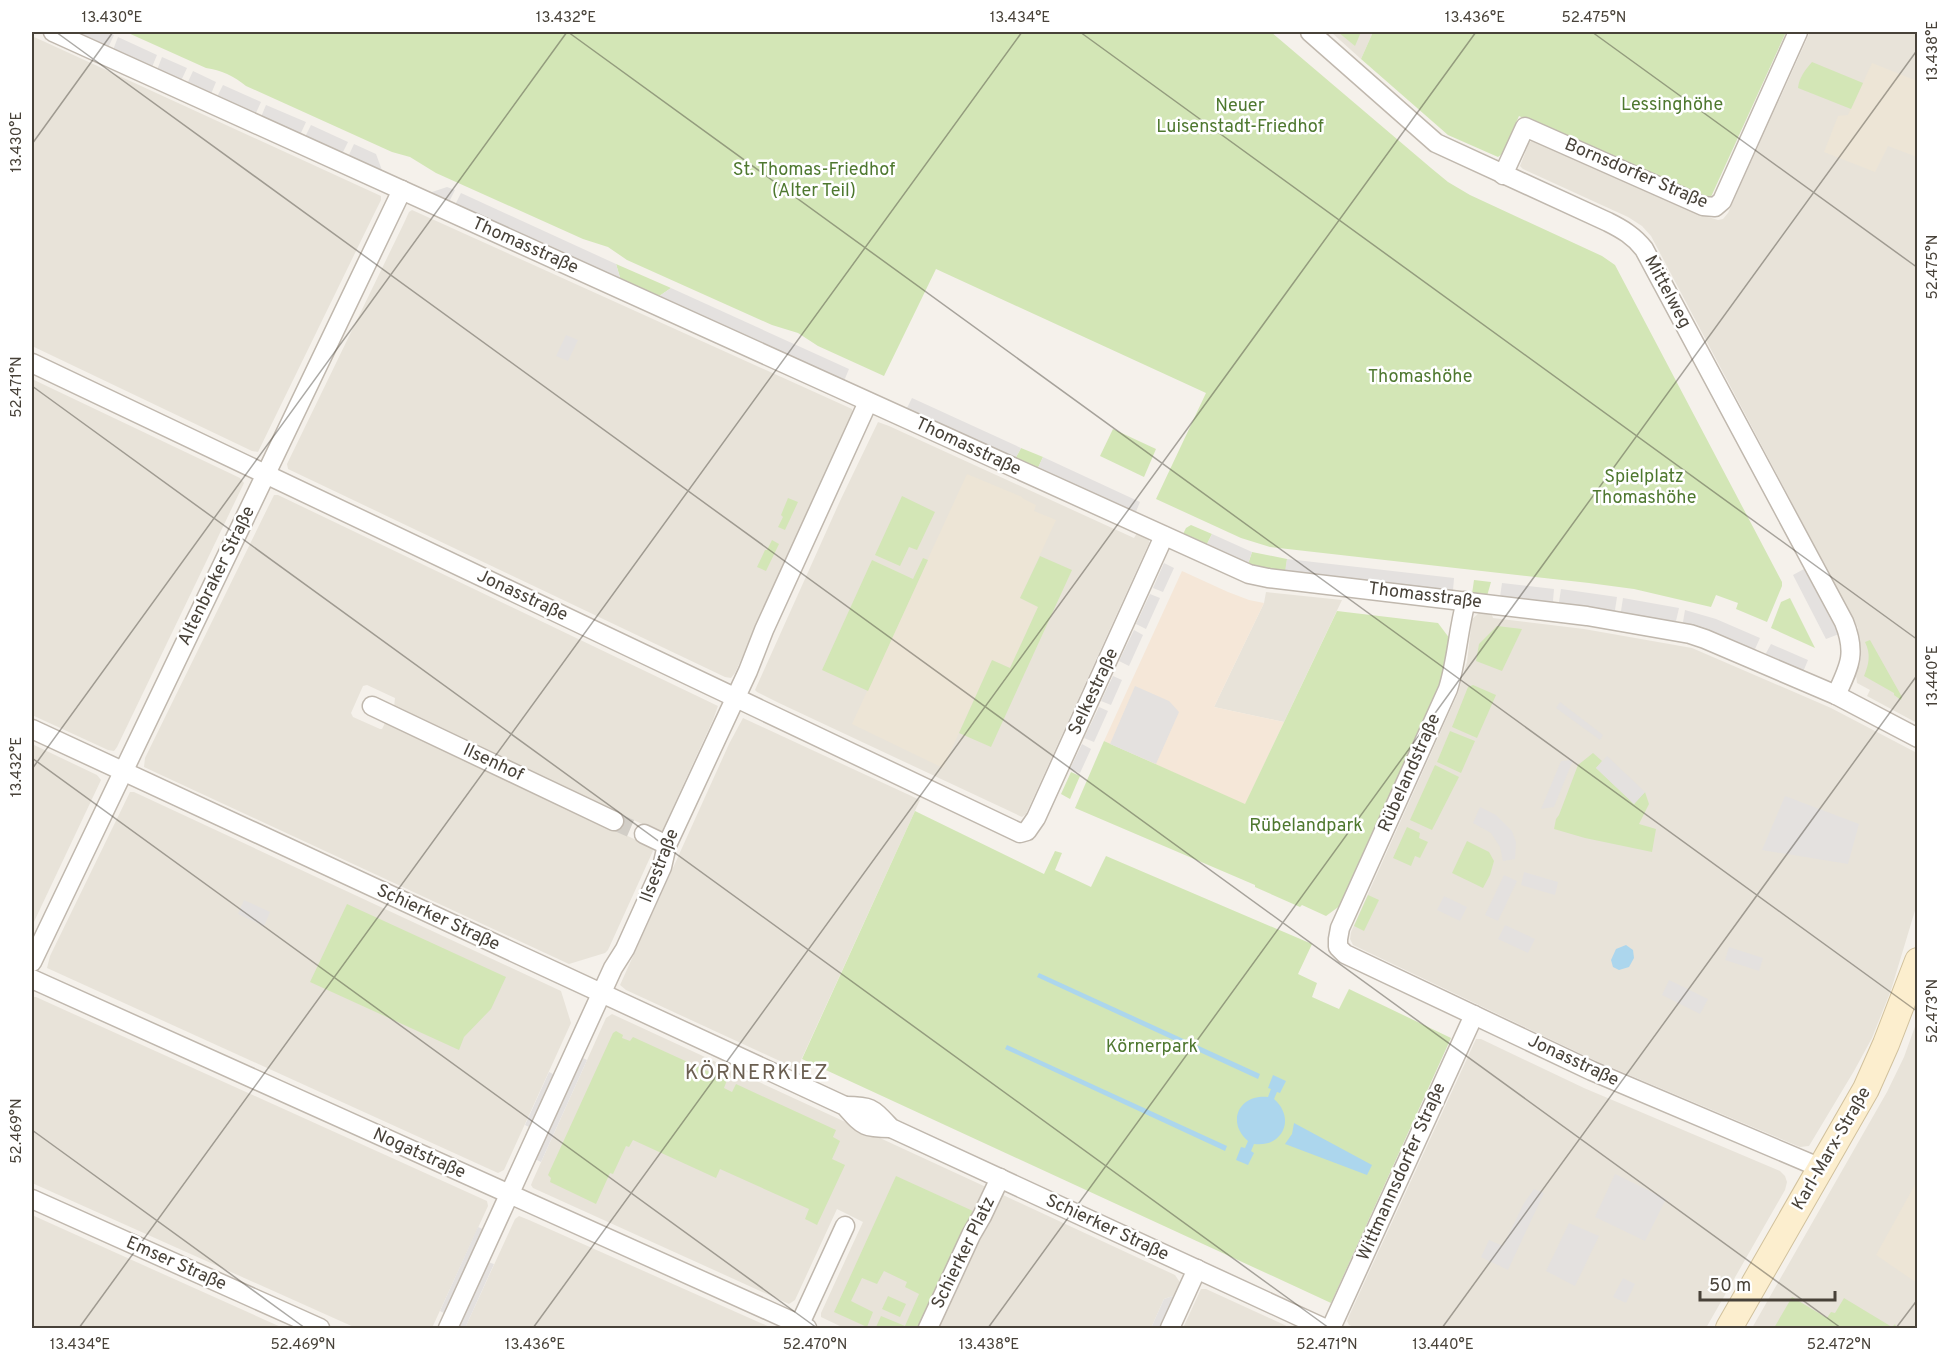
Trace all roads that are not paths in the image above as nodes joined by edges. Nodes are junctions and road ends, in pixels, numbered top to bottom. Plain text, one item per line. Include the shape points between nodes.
1 (53, 32) edge
2 (1310, 32) edge
3 (1798, 32) edge
4 (1503, 175) junction
5 (402, 190) junction
6 (32, 363) edge
7 (868, 402) junction
8 (266, 474) junction
9 (1164, 536) junction
10 (1466, 601) junction
11 (1836, 695) junction
12 (736, 698) junction
13 (372, 706) dead end
14 (32, 729) edge
15 (1917, 738) edge
16 (122, 771) junction
17 (615, 820) tunnel mouth
18 (1012, 829) joint
19 (644, 834) tunnel mouth
20 (666, 845) junction
21 (1338, 939) joint
22 (1917, 961) edge
23 (32, 962) edge
24 (32, 979) edge
25 (601, 994) junction
26 (1474, 1015) junction
27 (1821, 1168) junction
28 (1000, 1178) junction
29 (510, 1195) junction
30 (32, 1199) edge
31 (845, 1226) dead end
32 (1197, 1269) junction
33 (802, 1327) edge
34 (320, 1329) edge
35 (448, 1329) edge
36 (928, 1329) edge
37 (1170, 1329) edge
38 (1324, 1329) edge
39 (1331, 1329) edge
40 (1729, 1329) edge

1 - 5 street, Thomasstraße
2 - 4 street, Mittelweg via 1436,143
3 - 4 street, Bornsdorfer Straße via 1722,201 1715,207 1702,206 1525,127
4 - 11 street, Mittelweg via 1617,227 1644,249 1844,622 1852,656
5 - 7 street, Thomasstraße
5 - 8 street, Altenbraker Straße
6 - 8 street, Jonasstraße
7 - 9 street, Thomasstraße
7 - 12 street, Ilsestraße
8 - 12 street, Jonasstraße
8 - 16 street, Altenbraker Straße
9 - 10 street, Thomasstraße via 1232,567 1268,578
9 - 18 street, Selkestraße via 1031,827 1020,832
10 - 11 street, Thomasstraße via 1690,634
10 - 21 street, Rübelandstraße via 1448,689
11 - 15 street, Thomasstraße
12 - 18 street, Jonasstraße
12 - 20 street, Ilsestraße
13 - 17 street, Ilsenhof
14 - 16 street, Schierker Straße
16 - 23 street, Altenbraker Straße
16 - 25 street, Schierker Straße
19 - 20 street
20 - 25 street, Ilsestraße via 662,867
21 - 26 street, Jonasstraße via 1338,947 1345,954
22 - 27 main road, Karl-Marx-Straße via 1872,1077
24 - 29 street, Nogatstraße
25 - 28 street, Schierker Straße via 844,1106 866,1106 891,1128
25 - 29 street, Ilsestraße
26 - 27 street, Jonasstraße via 1592,1071
26 - 39 street, Wittmannsdorfer Straße
27 - 40 main road, Karl-Marx-Straße
28 - 32 street, Schierker Straße
28 - 36 street, Schierker Platz
29 - 33 street, Nogatstraße
29 - 35 street, Ilsestraße
30 - 34 street, Emser Straße
31 - 33 street
32 - 37 street
32 - 38 street, Schierker Straße

